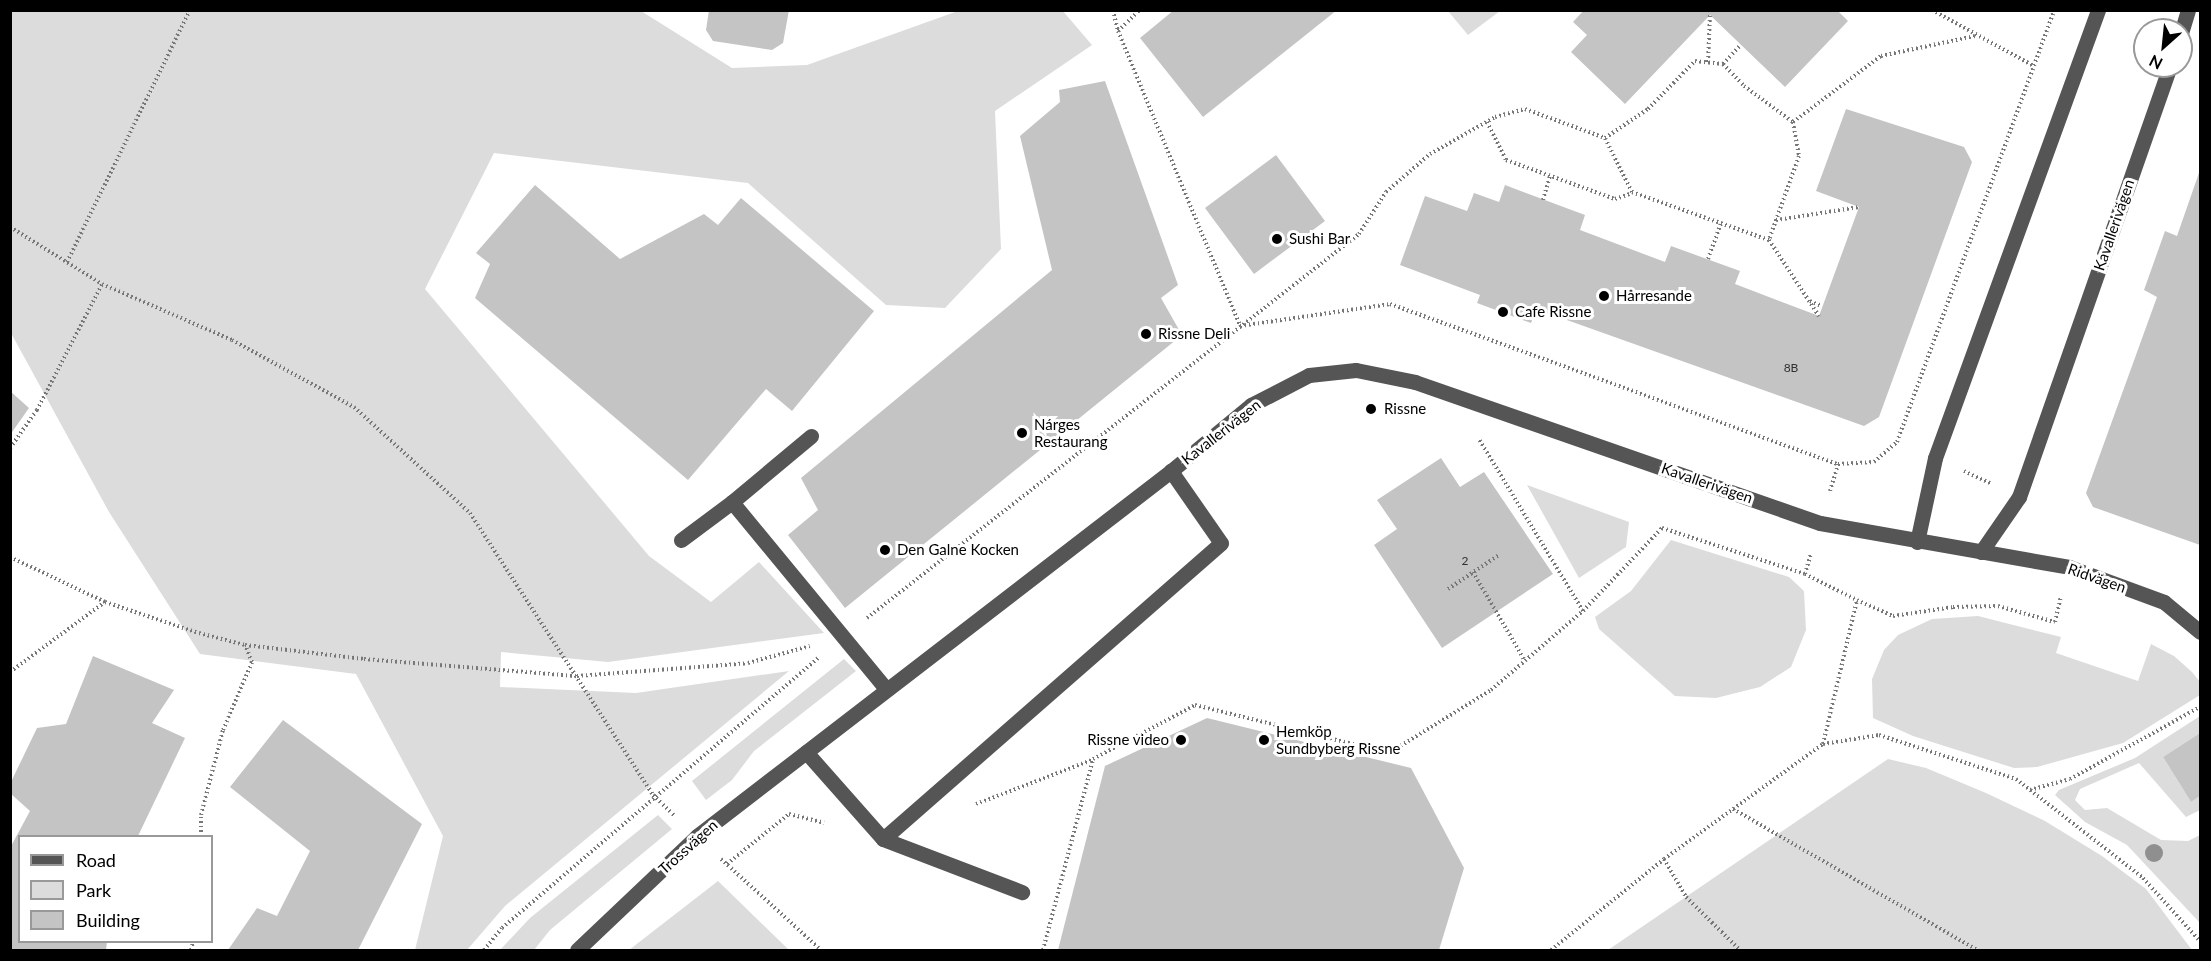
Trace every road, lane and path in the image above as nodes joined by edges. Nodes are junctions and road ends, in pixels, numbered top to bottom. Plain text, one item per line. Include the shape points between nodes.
1 (190, 10) edge
2 (1113, 10) edge
3 (1140, 10) edge
4 (1932, 10) edge
5 (2054, 10) edge
6 (2098, 10) edge
7 (1710, 15) dead end
8 (1118, 31) junction
9 (1975, 36) junction
10 (1741, 45) dead end
11 (1708, 62) junction
12 (1723, 64) junction
13 (2034, 66) junction
14 (2166, 78) edge
15 (1487, 122) junction
16 (1792, 122) junction
17 (1605, 138) junction
18 (1550, 176) junction
19 (1632, 192) junction
20 (1543, 200) dead end
21 (1846, 203) dead end
22 (1859, 207) dead end
23 (1843, 210) junction
24 (1776, 220) junction
25 (1721, 224) junction
26 (10, 227) edge
27 (1768, 240) junction
28 (1708, 259) dead end
29 (67, 262) junction
30 (102, 284) junction
31 (1809, 301) junction
32 (1822, 306) dead end
33 (1819, 316) dead end
34 (1240, 326) junction
35 (1453, 394) junction
36 (811, 436) dead end
37 (1897, 442) junction
38 (10, 448) edge
39 (1935, 458) junction
40 (1838, 464) junction
41 (1171, 471) junction
42 (2019, 496) junction
43 (732, 502) junction
44 (1820, 523) junction
45 (681, 540) dead end
46 (1917, 542) junction
47 (1981, 552) junction
48 (1499, 555) dead end
49 (10, 557) edge
50 (1473, 572) junction
51 (1805, 574) junction
52 (1448, 589) dead end
53 (1857, 600) dead end
54 (105, 602) junction
55 (1583, 611) junction
56 (2200, 632) edge
57 (843, 636) junction
58 (245, 645) junction
59 (1525, 661) junction
60 (10, 672) edge
61 (577, 676) junction
62 (886, 689) junction
63 (2200, 707) edge
64 (806, 752) junction
65 (2030, 790) junction
66 (653, 795) junction
67 (1733, 809) junction
68 (201, 835) edge
69 (697, 836) junction
70 (883, 839) junction
71 (1664, 859) junction
72 (1022, 892) dead end
73 (2200, 941) edge
74 (484, 951) edge
75 (577, 951) edge
76 (821, 951) edge
77 (1043, 951) edge
78 (1551, 951) edge
79 (1740, 951) edge
80 (1977, 951) edge

1 - 29 path
2 - 8 path
3 - 8 path
4 - 9 path
5 - 13 path
6 - 39 street
7 - 11 path
8 - 34 path
9 - 13 path
9 - 16 path via 1881,56
10 - 12 path
11 - 12 path
11 - 17 path via 1695,61 1648,109
12 - 16 path via 1744,86
13 - 37 path
14 - 42 street, Kavallerivägen
15 - 17 path via 1526,109
15 - 18 path via 1506,160
15 - 34 path via 1430,154 1386,192 1359,234
16 - 24 path via 1799,156
17 - 19 path
18 - 19 path via 1615,199
18 - 20 path
19 - 25 path
21 - 23 path
22 - 23 path
23 - 24 path
24 - 27 path
25 - 27 path
25 - 28 path
26 - 29 path
27 - 31 path
29 - 30 path
30 - 38 path via 37,410
30 - 61 path via 232,340 354,407 470,513
31 - 32 path
31 - 33 path
34 - 40 path via 1390,304
34 - 57 path
35 - 41 street, Kavallerivägen via 1356,370 1309,375 1251,405
35 - 44 street, Kavallerivägen
35 - 55 path
36 - 43 street
37 - 39 path
37 - 40 path via 1874,462
39 - 42 path
39 - 46 street
40 - 44 path
41 - 62 street, Kavallerivägen
41 - 70 street via 1221,543
42 - 47 street, Kavallerivägen
43 - 45 street
43 - 57 street
44 - 46 street, Kavallerivägen
44 - 51 path
46 - 47 street, Kavallerivägen
47 - 56 street, Ridvägen via 2069,567 2164,602
48 - 50 path
49 - 54 path
50 - 52 path
50 - 59 path
51 - 53 path
51 - 55 path via 1662,528
54 - 58 path
54 - 60 path
55 - 59 path
57 - 61 path via 748,663
57 - 62 street
57 - 66 path
58 - 61 path
58 - 68 path via 252,662 223,730 201,815
59 - 77 path via 1491,690 1389,753 1195,705 1093,759
61 - 66 path
62 - 64 street, Kavallerivägen
63 - 65 path via 2070,779
64 - 69 street, Trossvägen
64 - 70 street
65 - 67 path via 2016,780 1879,735 1823,744
65 - 73 path via 2143,878
66 - 69 path
66 - 74 path via 502,928
67 - 71 path
67 - 80 path
69 - 75 street, Trossvägen
69 - 76 path
70 - 72 street
71 - 78 path
71 - 79 path via 1686,897

